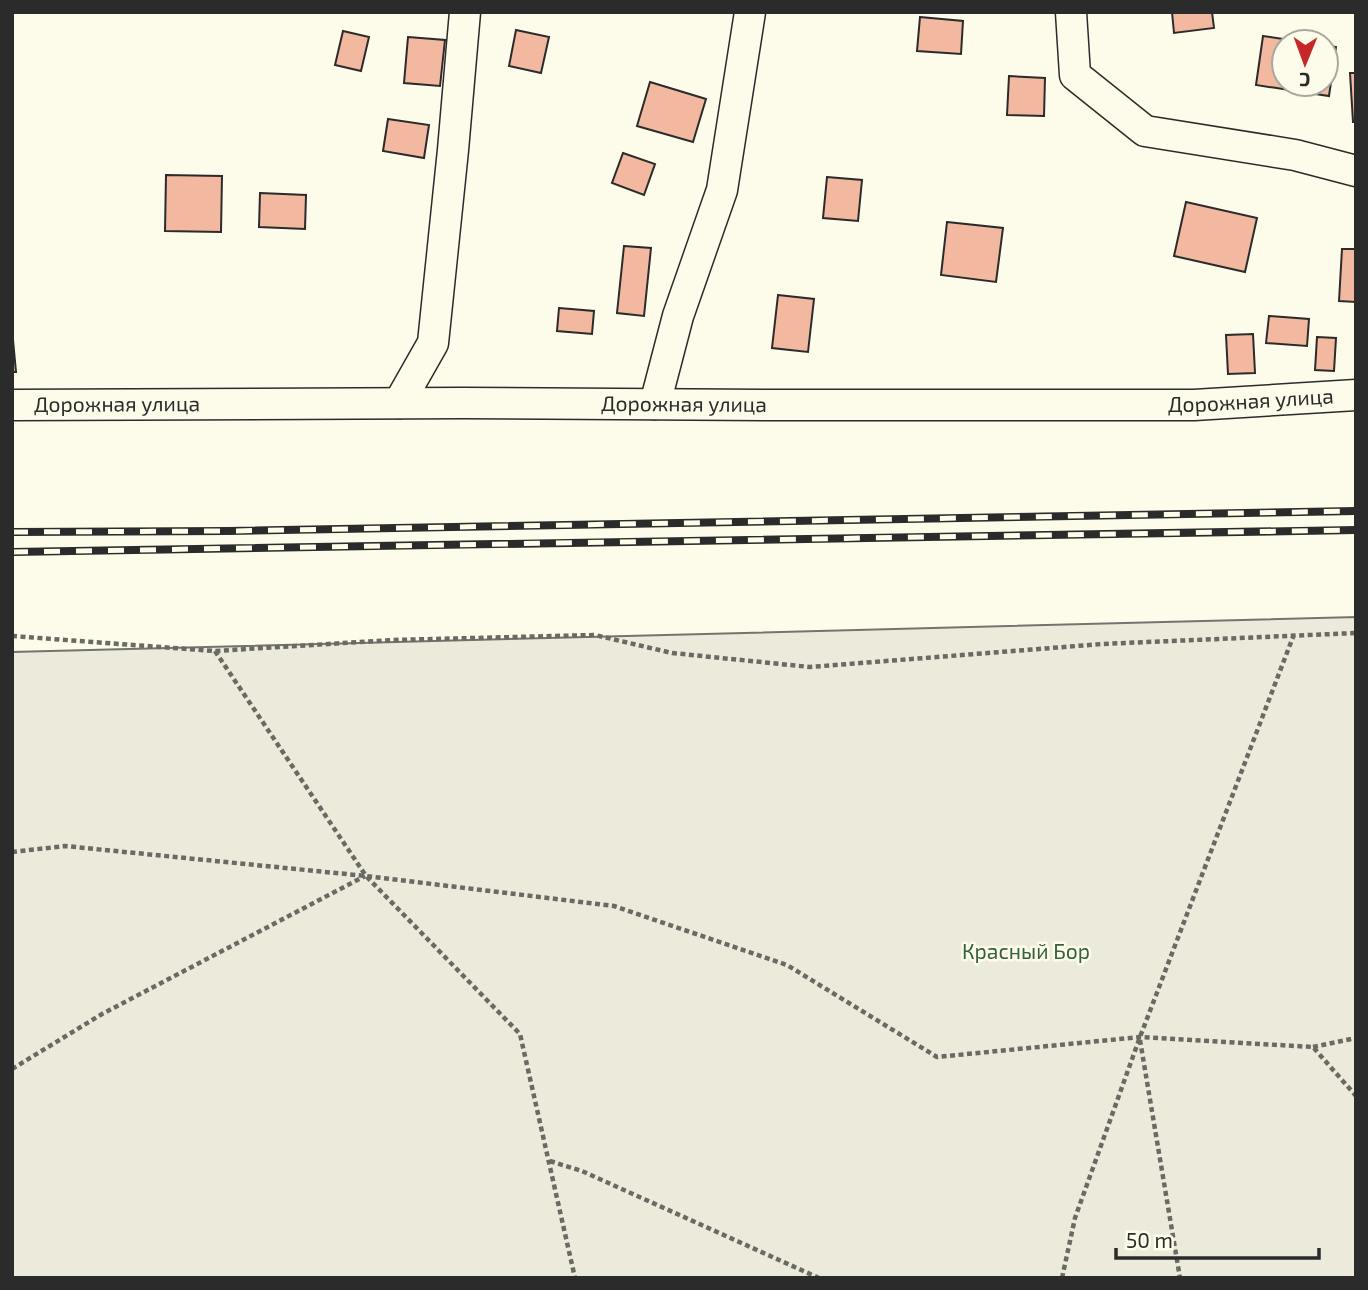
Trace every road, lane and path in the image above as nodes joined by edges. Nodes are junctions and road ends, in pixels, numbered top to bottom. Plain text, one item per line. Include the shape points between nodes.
1 (465, 12) edge
2 (750, 12) edge
3 (1071, 12) edge
4 (1356, 171) edge
5 (1356, 395) edge
6 (399, 403) junction
7 (655, 404) junction
8 (12, 405) edge
9 (1356, 633) edge
10 (12, 636) edge
11 (1293, 637) junction
12 (215, 651) junction
13 (12, 852) edge
14 (366, 876) junction
15 (1140, 1038) junction
16 (1356, 1038) edge
17 (1313, 1047) junction
18 (12, 1069) edge
19 (1356, 1096) edge
20 (549, 1161) junction
21 (575, 1278) edge
22 (819, 1278) edge
23 (1062, 1278) edge
24 (1180, 1278) edge

1 - 6 street via 433,343
2 - 7 street via 722,190 678,316
3 - 4 street via 1075,75 1145,131 1295,155
5 - 7 street, Дорожная улица via 1194,405
6 - 7 street, Дорожная улица
6 - 8 street, Дорожная улица
9 - 11 path
10 - 12 path
11 - 12 path via 1102,644 810,667 672,653 595,635 393,640
11 - 15 path
12 - 14 path
13 - 14 path via 65,846
14 - 15 path via 614,906 787,965 937,1057
14 - 18 path via 102,1014
14 - 20 path via 520,1034
15 - 17 path
15 - 23 path via 1075,1218
15 - 24 path
16 - 17 path
17 - 19 path
20 - 21 path
20 - 22 path via 582,1171

